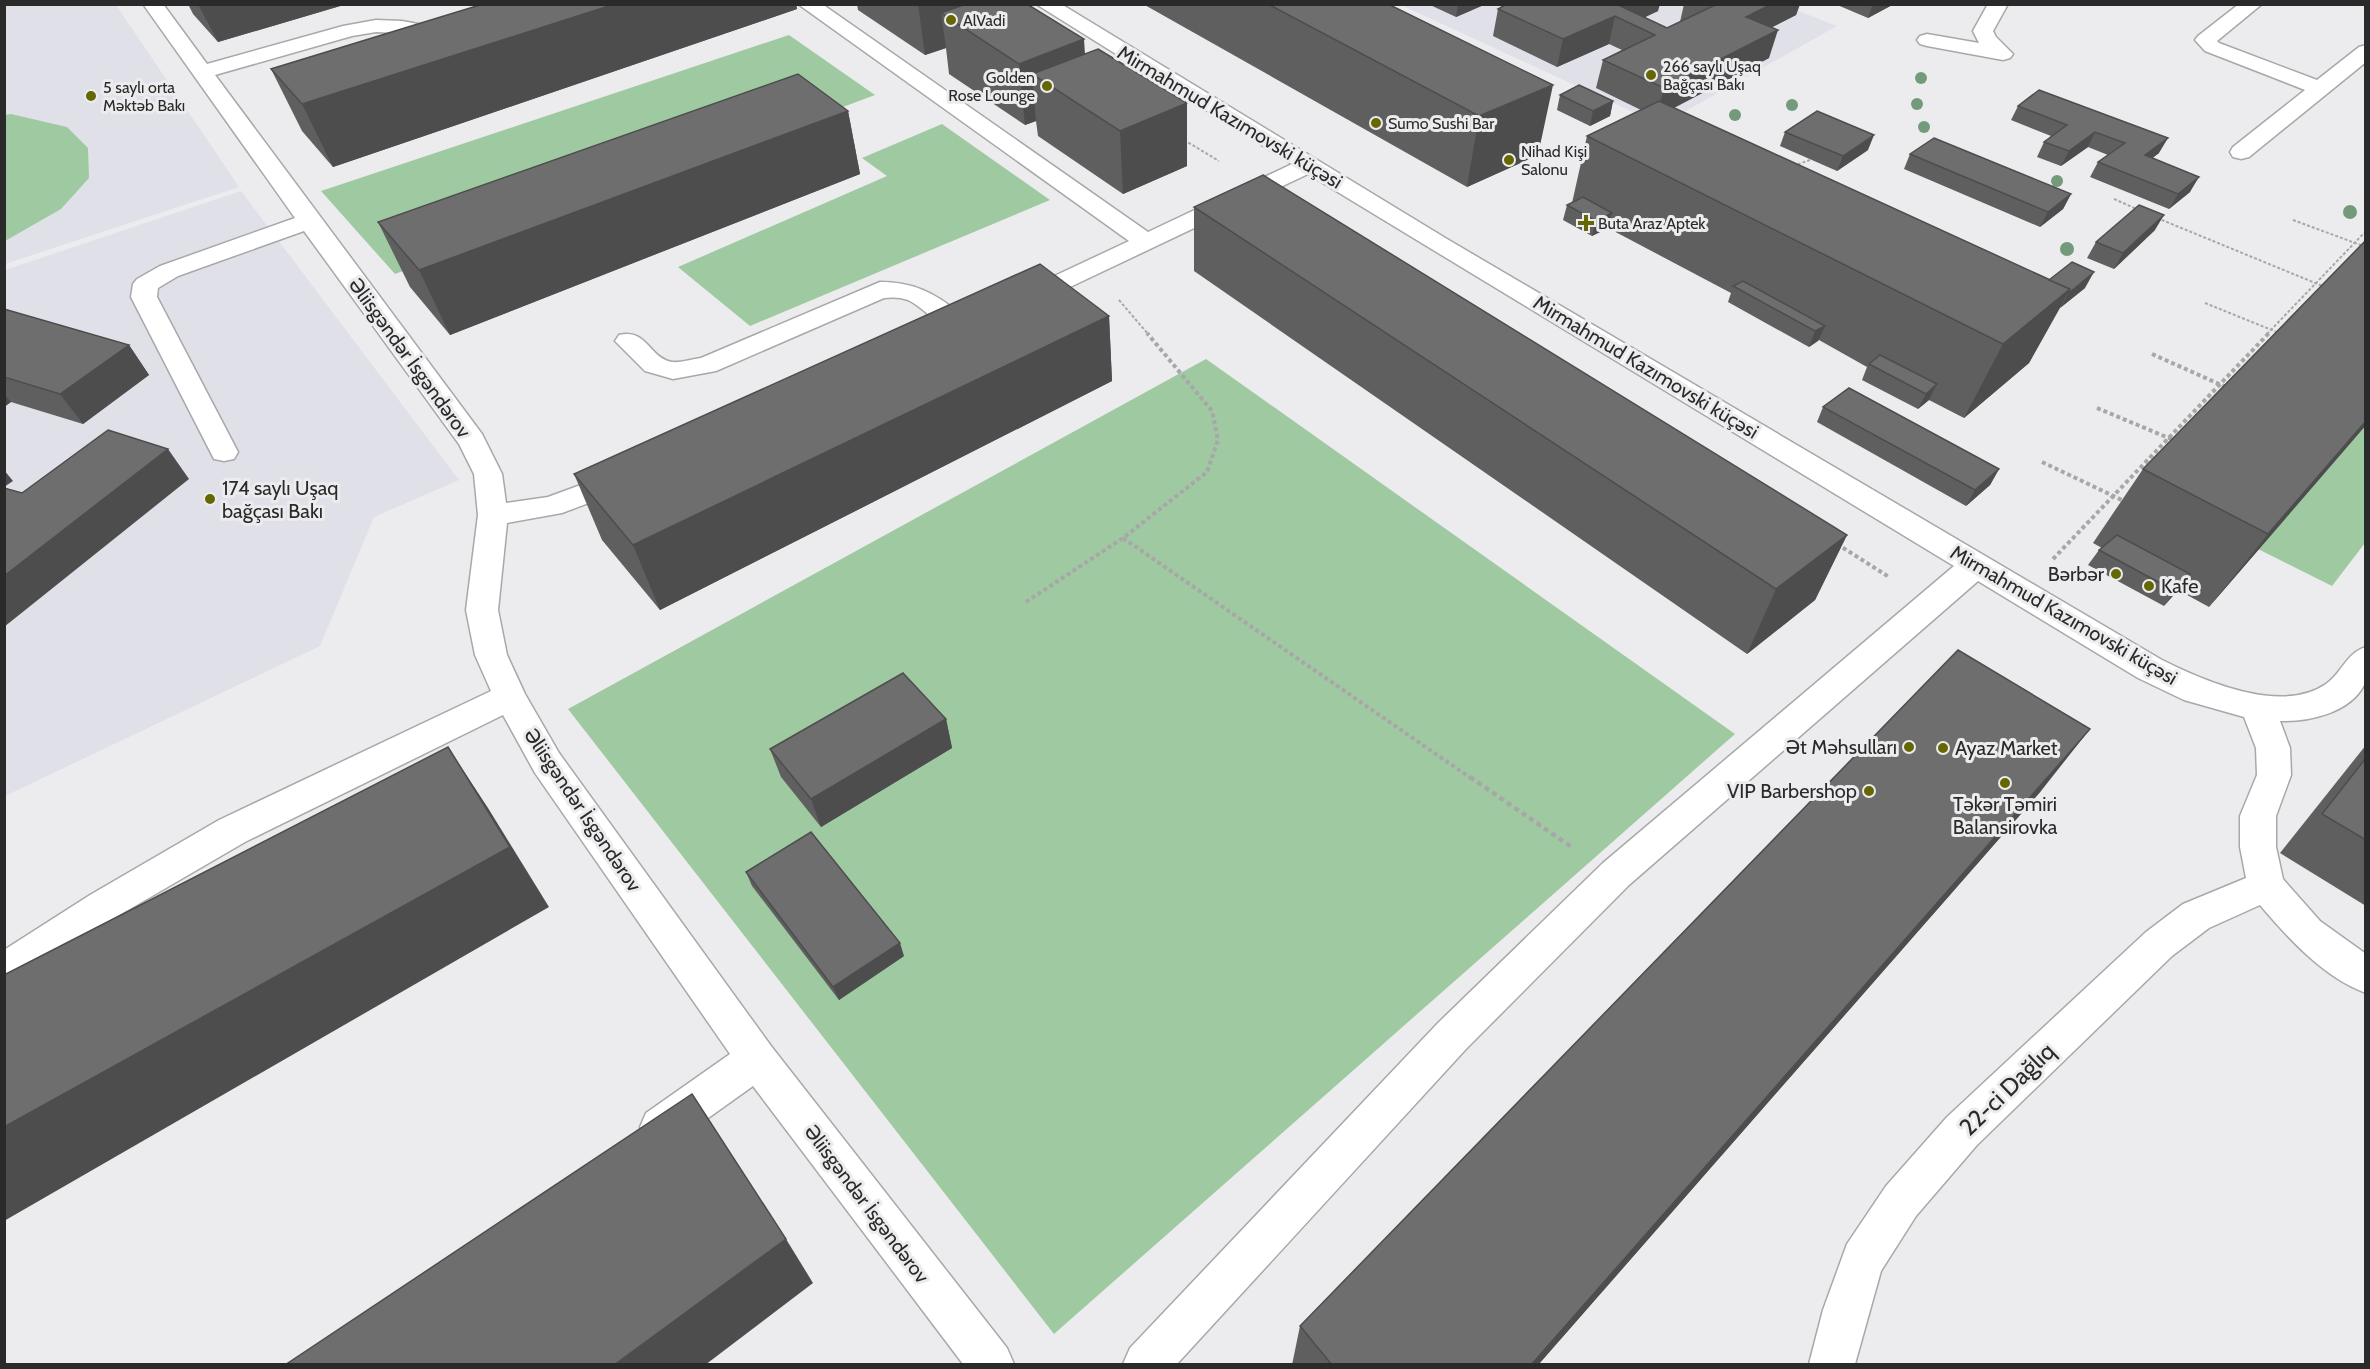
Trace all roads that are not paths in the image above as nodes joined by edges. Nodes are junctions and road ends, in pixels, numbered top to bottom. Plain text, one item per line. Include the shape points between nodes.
1 (153, 4) edge
2 (808, 4) edge
3 (1046, 4) edge
4 (1998, 4) edge
5 (2252, 4) edge
6 (469, 34) edge
7 (1928, 40) dead end
8 (2366, 51) edge
9 (201, 72) junction
10 (2320, 88) junction
11 (2241, 152) dead end
12 (1308, 165) junction
13 (309, 221) junction
14 (1145, 241) junction
15 (628, 340) dead end
16 (224, 452) dead end
17 (650, 467) edge
18 (493, 515) junction
19 (1977, 564) junction
20 (2366, 659) edge
21 (510, 698) junction
22 (2257, 706) junction
23 (2266, 886) junction
24 (4, 972) edge
25 (2366, 976) edge
26 (757, 1059) junction
27 (633, 1147) edge
28 (991, 1365) edge
29 (1146, 1365) edge
30 (1832, 1365) edge

1 - 9 street, Əliisgəndər İsgəndərov
2 - 14 street
3 - 12 street, Mirmahmud Kazımovski küçəsi
4 - 7 street via 1983,31 2003,54
5 - 10 street via 2205,40 2212,47
6 - 9 street via 438,35 375,26
8 - 10 street
9 - 13 street, Əliisgəndər İsgəndərov
10 - 11 street
12 - 14 street
12 - 19 street, Mirmahmud Kazımovski küçəsi
13 - 16 street via 169,271 146,284 144,297
13 - 18 street, Əliisgəndər İsgəndərov via 472,441 488,474
14 - 15 street via 971,325 901,288 880,290 707,365 674,371 654,365
17 - 18 street via 552,506
18 - 21 street, Əliisgəndər İsgəndərov via 482,610 491,655
19 - 22 street, Mirmahmud Kazımovski küçəsi via 2150,669 2195,691
19 - 29 street via 1616,873 1452,1036
20 - 22 street, Mirmahmud Kazımovski küçəsi via 2339,691 2322,702 2295,708
21 - 24 street via 232,831 103,906
21 - 26 street, Əliisgəndər İsgəndərov via 547,763
22 - 23 street via 2272,748 2274,775 2258,816 2258,847
23 - 25 street via 2307,933
23 - 30 street, 22-ci Dağlıq via 2196,916 2159,944 1962,1131 1901,1201 1863,1260
26 - 27 street
26 - 28 street, Əliisgəndər İsgəndərov

